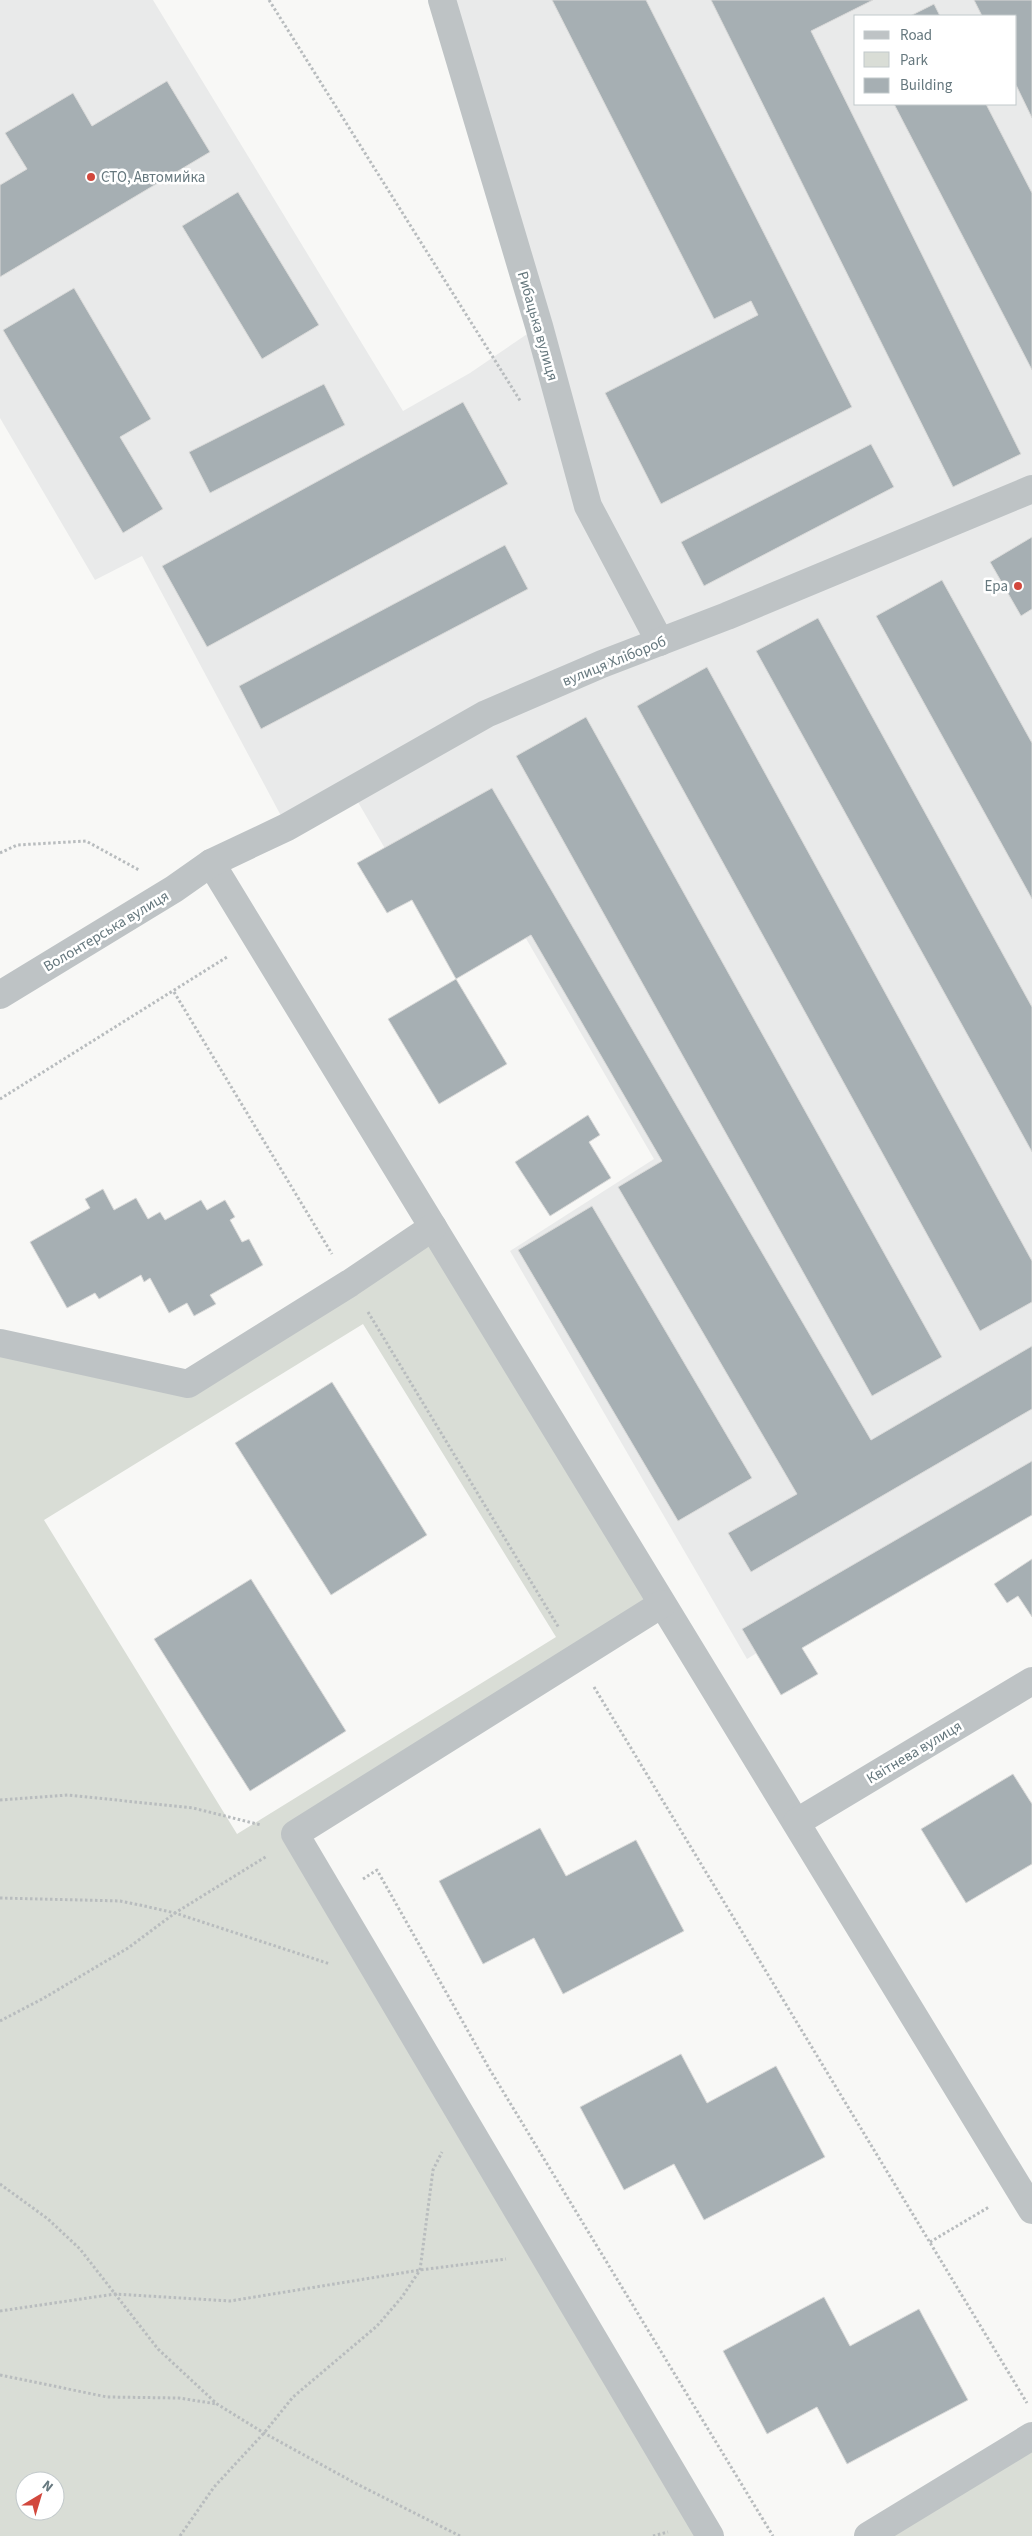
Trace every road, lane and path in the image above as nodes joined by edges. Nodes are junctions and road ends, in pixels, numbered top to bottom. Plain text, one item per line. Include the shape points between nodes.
1 (269, 0) edge
2 (442, 0) edge
3 (526, 410) dead end
4 (1032, 490) edge
5 (660, 642) junction
6 (0, 853) edge
7 (211, 862) junction
8 (174, 889) junction
9 (256, 937) junction
10 (174, 992) junction
11 (0, 995) edge
12 (0, 1099) edge
13 (433, 1226) junction
14 (350, 1283) junction
15 (0, 1343) edge
16 (662, 1604) junction
17 (577, 1659) junction
18 (1032, 1681) edge
19 (0, 1800) edge
20 (797, 1822) junction
21 (295, 1834) junction
22 (333, 1897) junction
23 (0, 1898) edge
24 (175, 1913) junction
25 (333, 1965) dead end
26 (0, 2021) edge
27 (462, 2114) junction
28 (0, 2184) edge
29 (1032, 2210) edge
30 (958, 2225) dead end
31 (930, 2242) junction
32 (544, 2254) junction
33 (420, 2270) junction
34 (115, 2294) junction
35 (0, 2311) edge
36 (0, 2375) edge
37 (217, 2404) junction
38 (1032, 2412) edge
39 (264, 2433) junction
40 (1032, 2436) edge
41 (180, 2536) edge
42 (460, 2536) edge
43 (710, 2536) edge
44 (773, 2536) edge
45 (868, 2536) edge

1 - 3 path
2 - 5 street, Рибацька вулиця via 539,326 588,506
4 - 5 street, вулиця Хлібороб
5 - 7 street, вулиця Хлібороб via 486,714 286,827
6 - 8 path via 17,845 86,840
7 - 8 street, Волонтерська вулиця
7 - 9 street
8 - 11 street, Волонтерська вулиця
9 - 10 path
9 - 13 street
10 - 12 path
10 - 14 path
13 - 14 street
13 - 16 street
14 - 15 street via 188,1384
14 - 17 path
16 - 17 street
16 - 20 street
17 - 21 street
17 - 31 path
18 - 20 street, Квітнева вулиця
19 - 21 path via 68,1795 193,1808
20 - 29 street
21 - 22 street
21 - 24 path via 255,1864
22 - 27 street
22 - 44 path via 377,1870 490,2070
23 - 24 path via 120,1901
24 - 25 path
24 - 26 path via 128,1948
27 - 32 street
27 - 33 path via 433,2170
28 - 34 path via 48,2219 80,2248
30 - 31 path
31 - 38 path
32 - 33 path
32 - 43 street
33 - 34 path via 230,2301
33 - 39 path via 402,2297 376,2326 293,2397
34 - 35 path
34 - 37 path via 158,2349
36 - 37 path via 107,2397 179,2398
37 - 39 path
39 - 41 path via 214,2486
39 - 42 path
40 - 45 street

